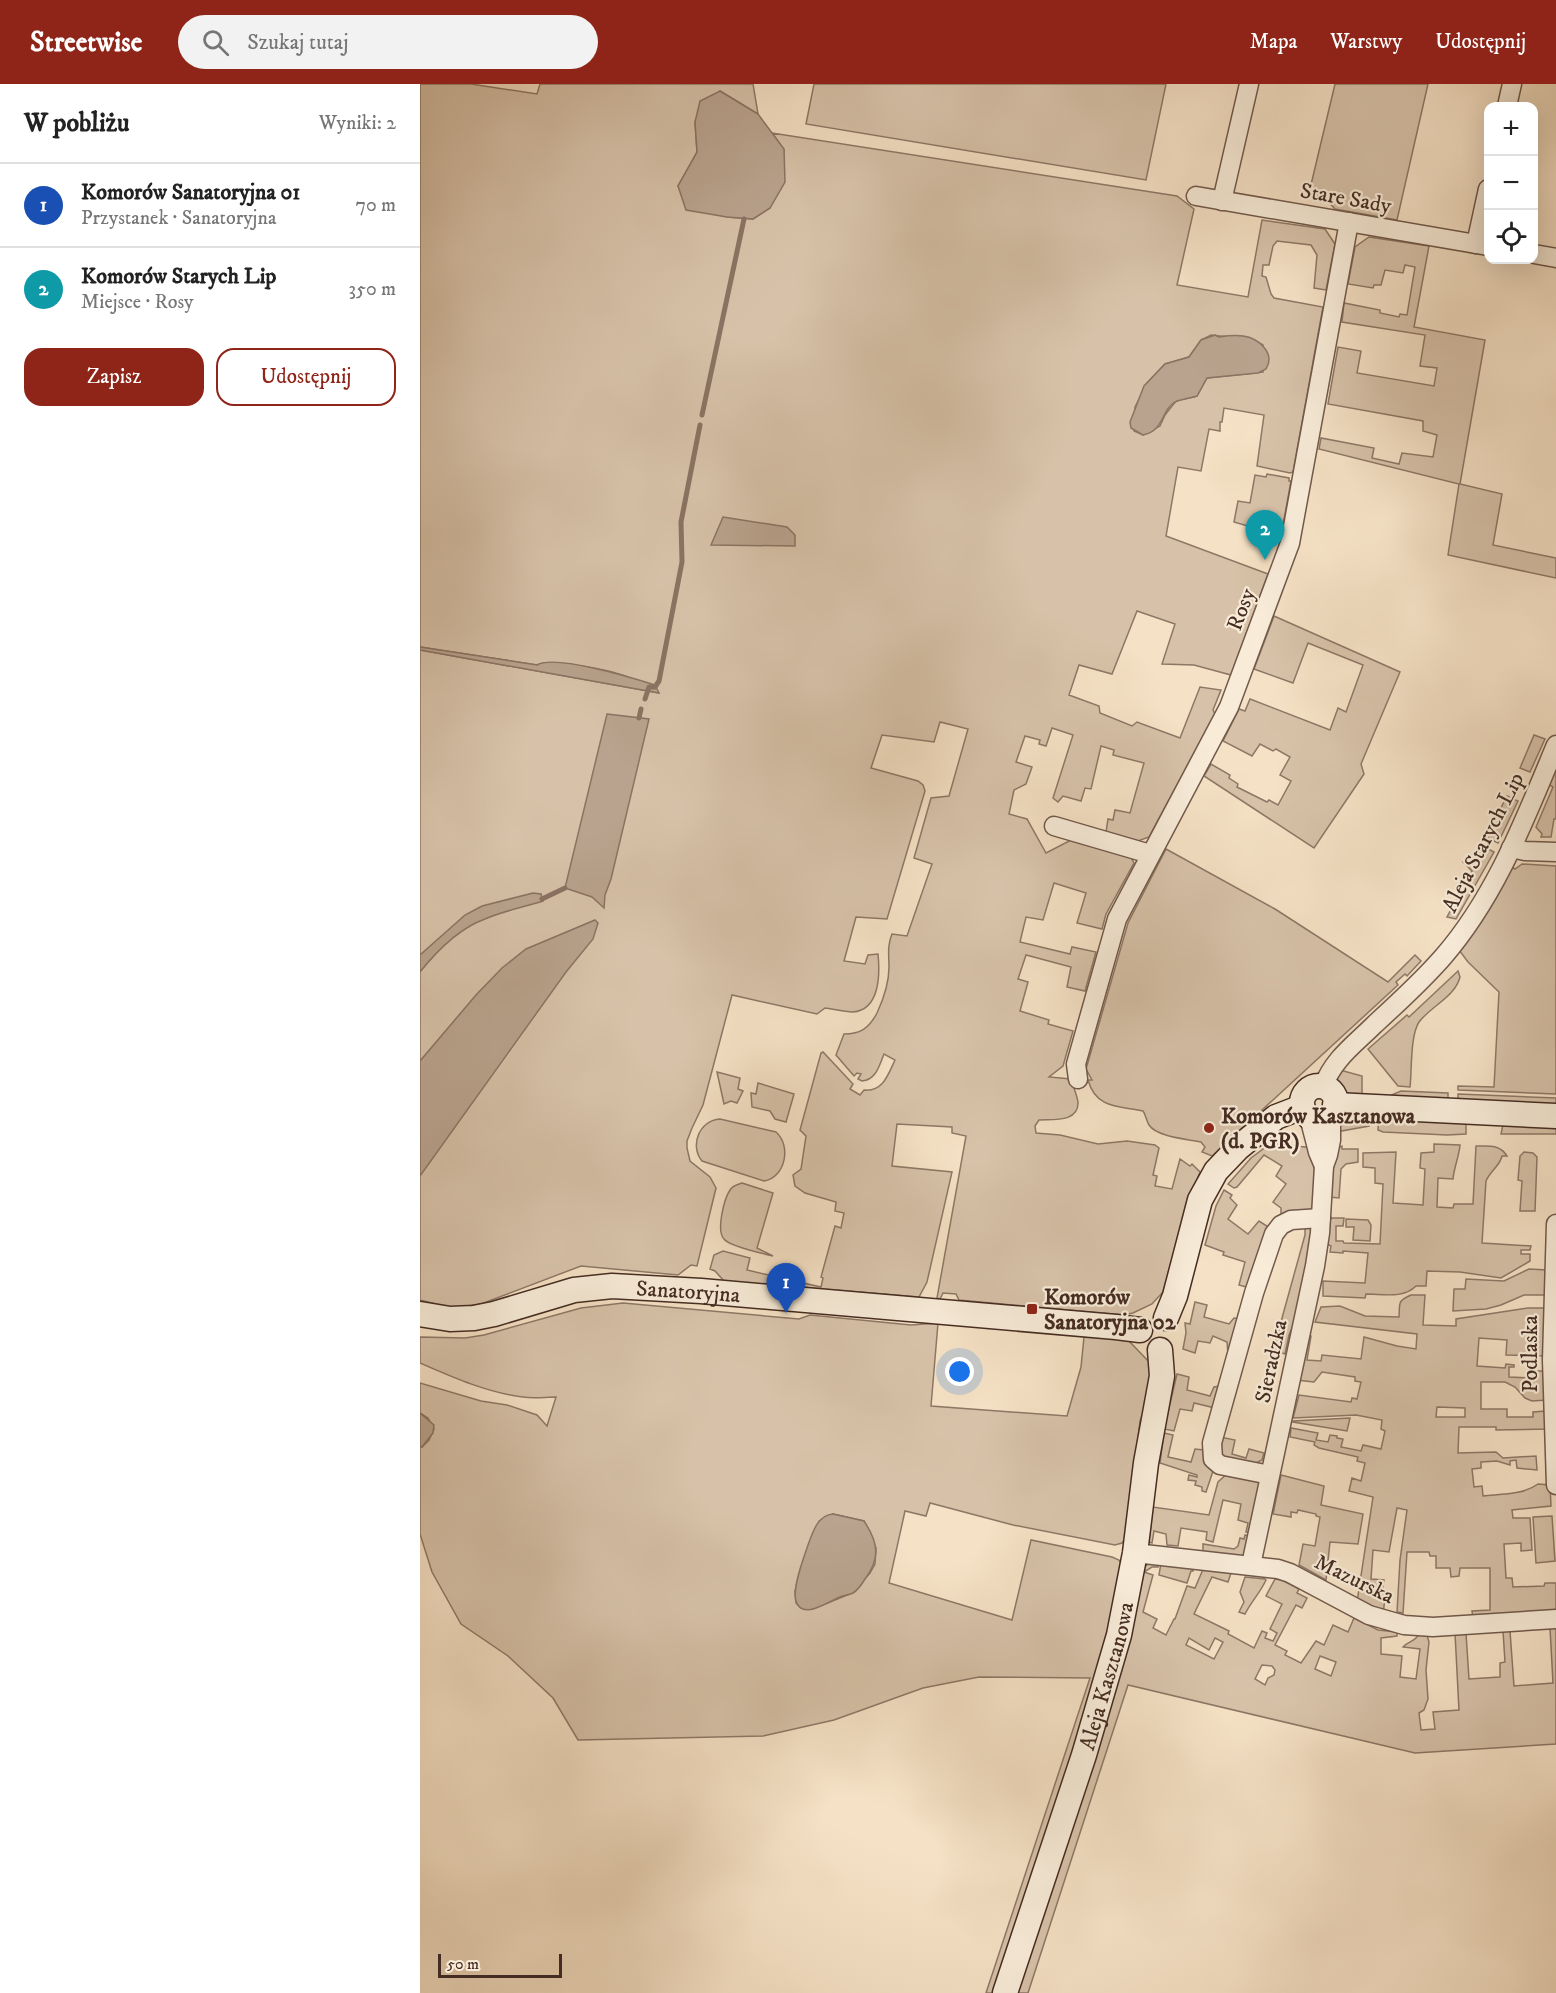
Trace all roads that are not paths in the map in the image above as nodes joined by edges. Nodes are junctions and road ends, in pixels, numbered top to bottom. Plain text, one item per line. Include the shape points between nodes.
1 (1249, 84) edge
2 (1512, 84) edge
3 (1508, 102) edge
4 (1196, 196) dead end
5 (1222, 201) junction
6 (1486, 210) edge
7 (1349, 222) junction
8 (1482, 245) edge
9 (1538, 255) edge
10 (1556, 258) edge
11 (1556, 745) edge
12 (1054, 826) dead end
13 (1511, 848) junction
14 (1556, 852) edge
15 (1150, 854) junction
16 (1078, 1080) dead end
17 (1320, 1106) junction
18 (1556, 1116) edge
19 (1322, 1218) junction
20 (1556, 1224) edge
21 (420, 1314) edge
22 (1166, 1317) junction
23 (1140, 1330) junction
24 (1160, 1350) junction
25 (1270, 1475) junction
26 (1556, 1485) edge
27 (1135, 1553) junction
28 (1251, 1565) junction
29 (1556, 1619) edge
30 (1005, 1993) edge

1 - 5 street
2 - 3 street
4 - 5 street, Stare Sady
5 - 7 street, Stare Sady
6 - 8 street
7 - 8 street, Stare Sady
7 - 15 street, Rosy via 1290,543 1228,707
9 - 10 street
11 - 13 street, Aleja Starych Lip
12 - 15 street
13 - 14 street
13 - 17 street, Aleja Starych Lip via 1483,901 1454,943 1334,1064
15 - 16 street, Rosy via 1117,919 1077,1064
17 - 18 street
17 - 19 street, Sieradzka
17 - 22 street via 1276,1117 1216,1172 1200,1200
19 - 25 street, Sieradzka
19 - 25 street via 1291,1220 1274,1234 1212,1443 1213,1459 1220,1466
20 - 26 street, Podlaska via 1552,1360
21 - 23 street, Sanatoryjna via 474,1318 574,1290 612,1286
22 - 23 street via 1152,1316
22 - 24 street via 1173,1325 1174,1336
23 - 24 street via 1141,1341
24 - 27 street, Aleja Kasztanowa via 1162,1376
25 - 28 street, Sieradzka
27 - 28 street, Mazurska
27 - 30 street, Aleja Kasztanowa via 1107,1680
28 - 29 street, Mazurska via 1290,1573 1369,1615 1404,1625 1433,1627

